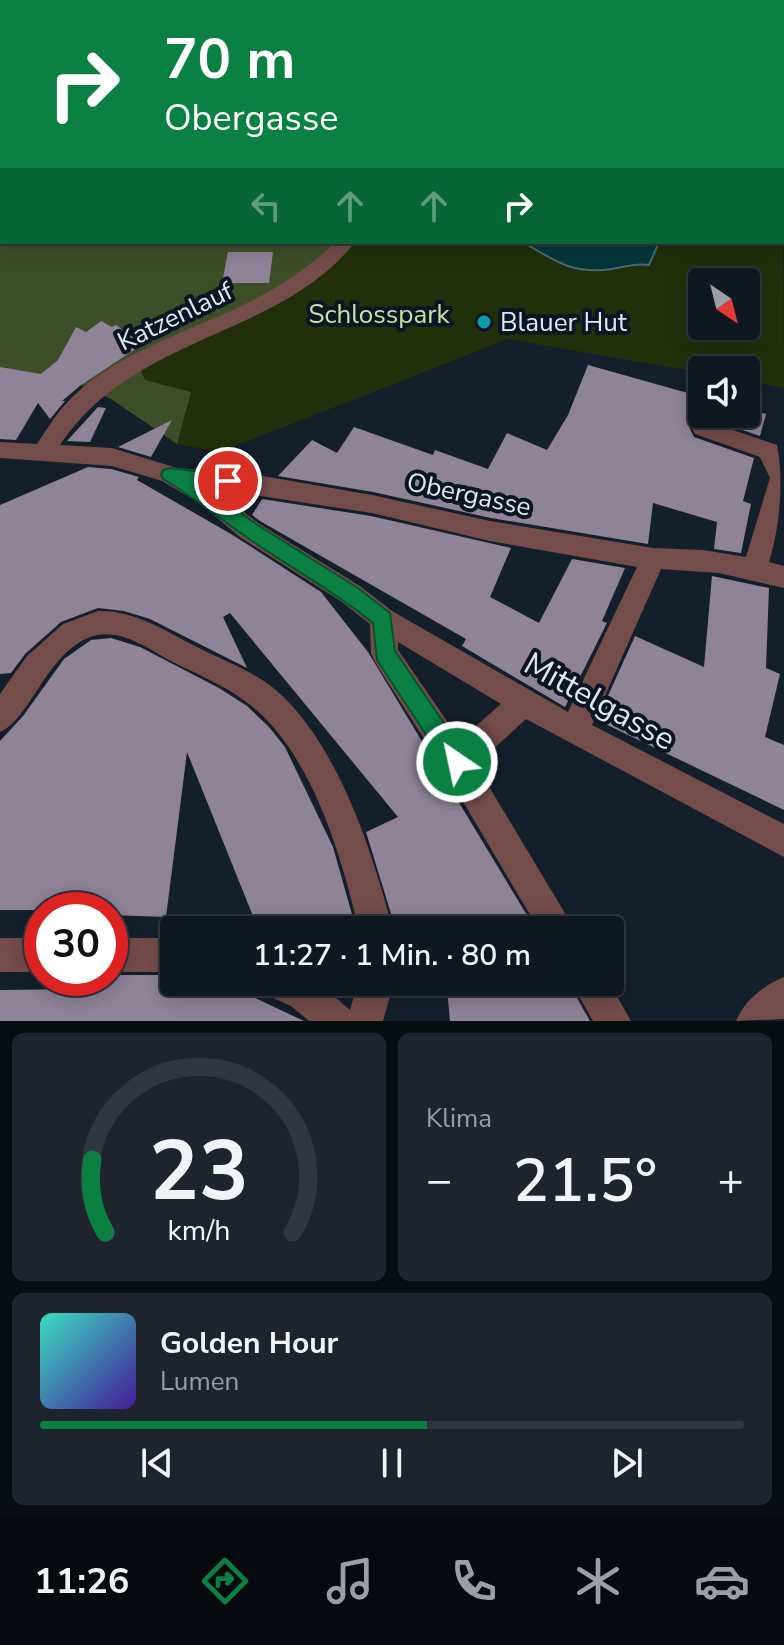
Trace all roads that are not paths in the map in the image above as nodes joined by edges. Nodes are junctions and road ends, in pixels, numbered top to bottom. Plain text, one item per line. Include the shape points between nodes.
1 (344, 244) edge
2 (703, 428) dead end
3 (0, 450) edge
4 (43, 453) junction
5 (170, 475) junction
6 (653, 559) junction
7 (755, 568) junction
8 (784, 577) edge
9 (383, 619) junction
10 (525, 701) junction
11 (0, 718) edge
12 (574, 731) junction
13 (457, 762) junction
14 (784, 841) edge
15 (371, 916) edge
16 (550, 916) edge
17 (0, 955) edge
18 (24, 955) edge
19 (128, 955) edge
20 (160, 955) edge
21 (784, 995) edge
22 (307, 996) edge
23 (372, 996) edge
24 (598, 996) edge
25 (337, 1021) edge
26 (365, 1021) edge
27 (613, 1021) edge
28 (754, 1021) edge

1 - 4 street, Katzenlauf via 271,298 129,364 56,428
2 - 7 street via 769,451 782,478
3 - 4 street
4 - 5 street via 112,457
5 - 6 street, Obergasse via 257,484
5 - 9 street, Mittelgasse
6 - 7 street, Obergasse
6 - 12 street
7 - 8 street, Obergasse
9 - 10 street, Mittelgasse
9 - 13 street via 385,653
10 - 12 street, Mittelgasse
10 - 13 street
11 - 15 street via 62,639 87,625 133,627 262,697 288,723 339,817
12 - 14 street, Mittelgasse
13 - 16 street
17 - 18 street
19 - 20 street
21 - 28 street
22 - 25 street
23 - 26 street
24 - 27 street

